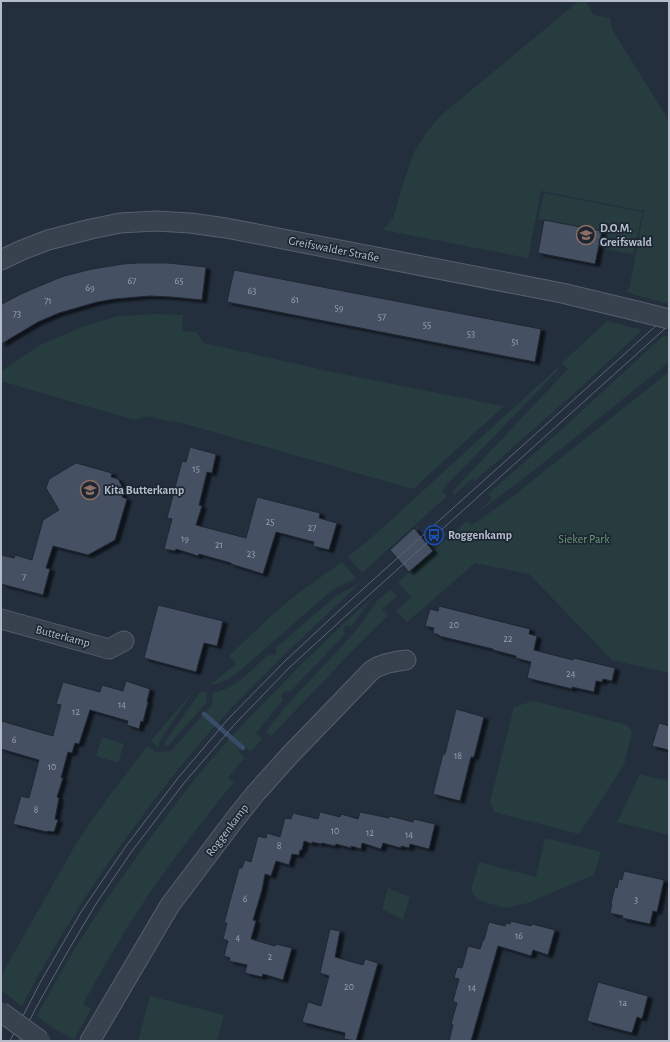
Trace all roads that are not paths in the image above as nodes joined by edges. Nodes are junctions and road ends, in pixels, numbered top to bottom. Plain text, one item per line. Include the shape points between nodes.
1 (1, 260) edge
2 (669, 319) edge
3 (1, 619) edge
4 (124, 642) dead end
5 (406, 660) dead end
6 (1, 1012) edge
7 (41, 1041) edge
8 (90, 1041) edge

1 - 2 street, Greifswalder Straße, bridge via 48,240 120,223 190,223 554,291
3 - 4 street, Butterkamp via 109,649
5 - 8 street, Roggenkamp via 384,664 372,670 255,794 170,905
6 - 7 street, bridge

